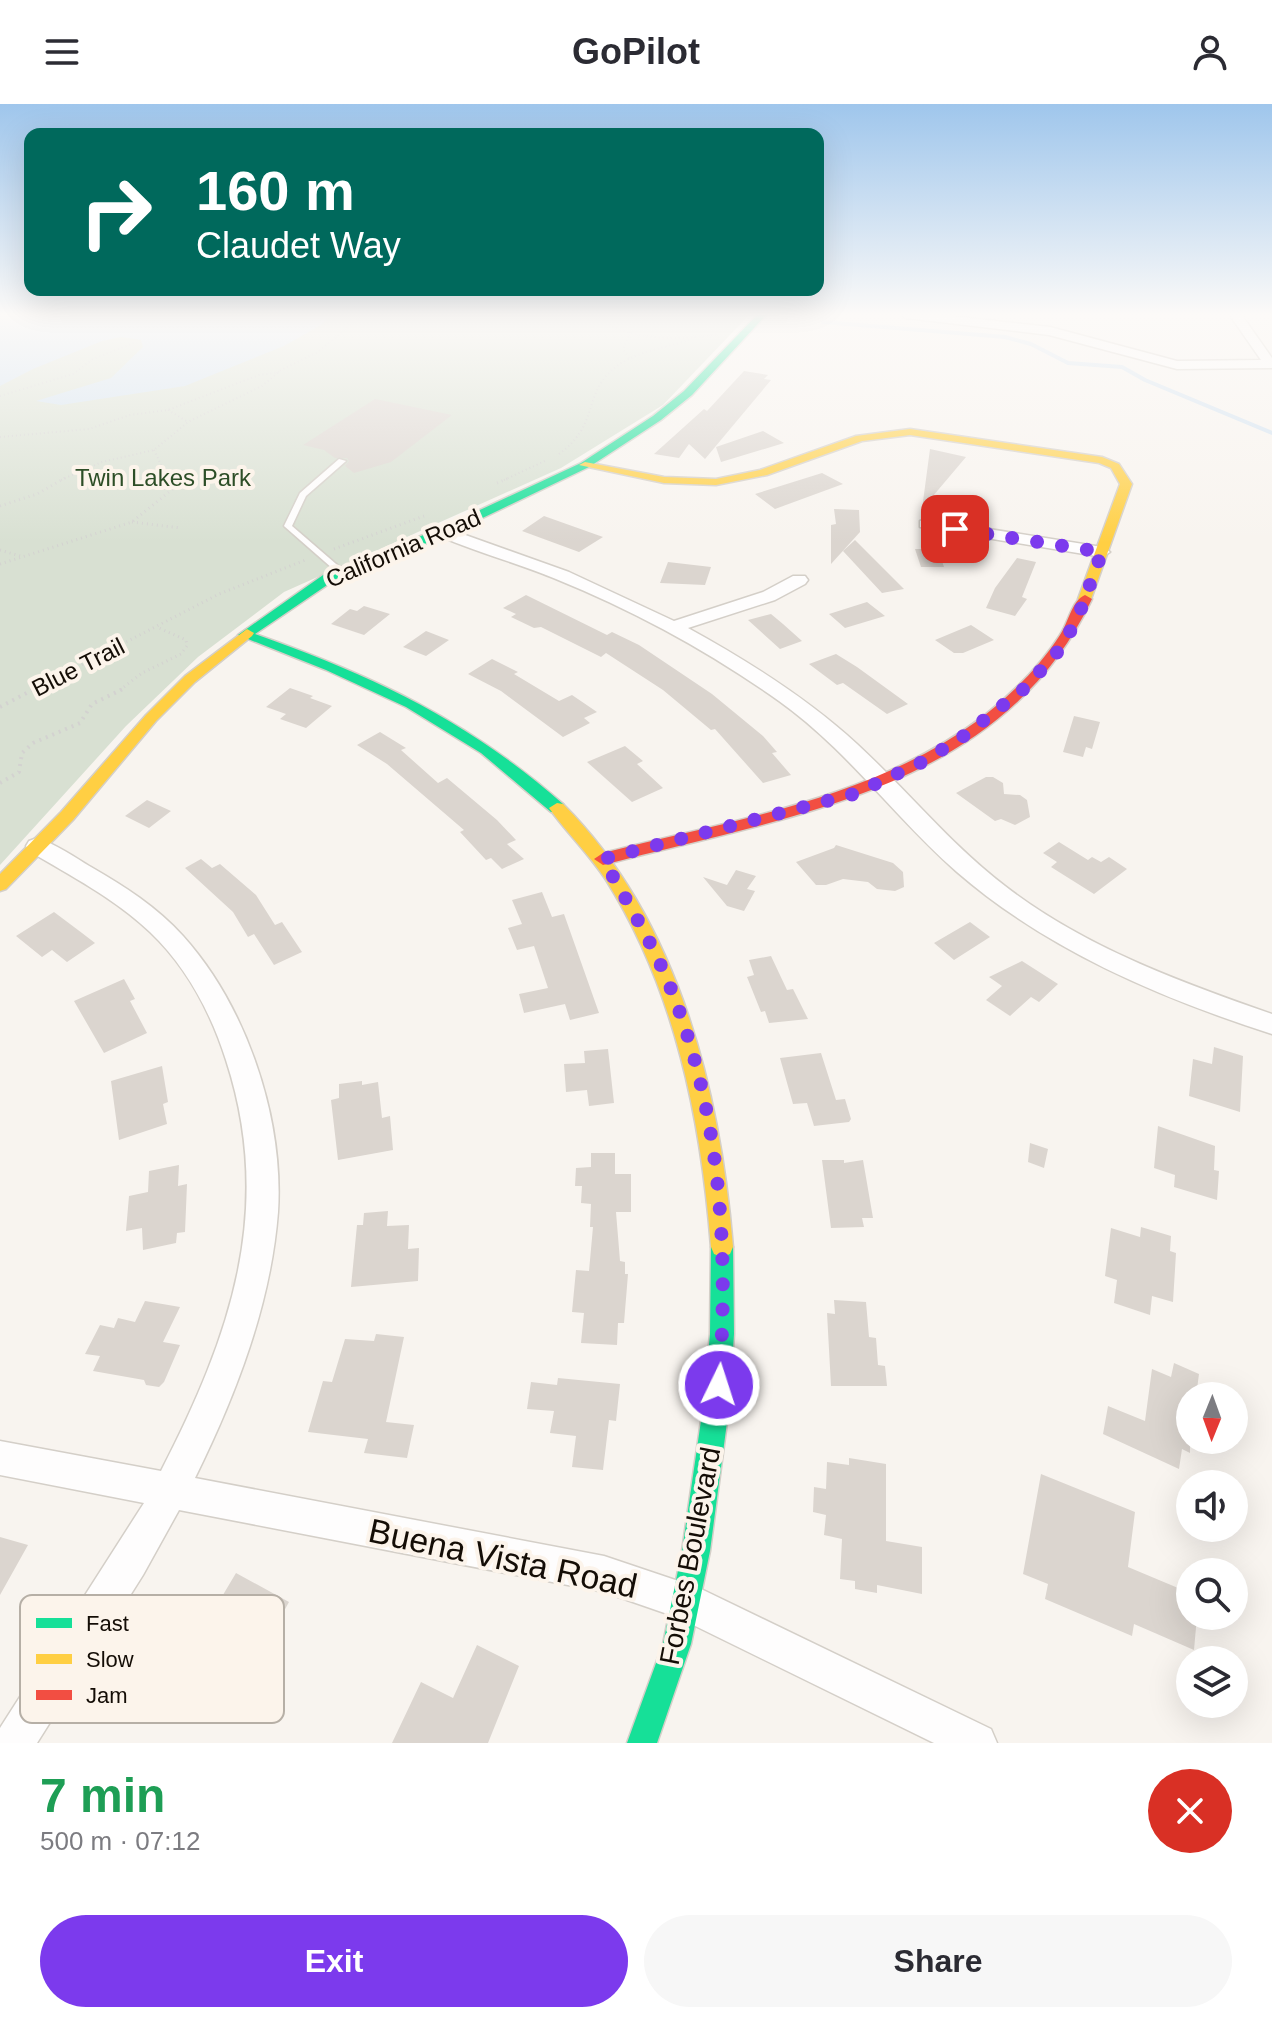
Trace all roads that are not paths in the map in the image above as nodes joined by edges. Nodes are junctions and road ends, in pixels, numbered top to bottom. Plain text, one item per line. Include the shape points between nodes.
1 (688, 390) edge
2 (342, 461) dead end
3 (585, 465) junction
4 (926, 524) dead end
5 (443, 532) junction
6 (1102, 552) junction
7 (340, 572) junction
8 (799, 580) dead end
9 (673, 627) junction
10 (245, 635) junction
11 (881, 782) junction
12 (37, 846) junction
13 (603, 859) junction
14 (0, 885) edge
15 (1272, 1024) edge
16 (0, 1458) edge
17 (169, 1490) junction
18 (109, 1595) edge
19 (686, 1601) junction
20 (27, 1723) edge
21 (14, 1743) edge
22 (642, 1743) edge
23 (977, 1743) edge

1 - 3 street, California Road
2 - 7 lane via 303,495 288,526
3 - 5 street, California Road
3 - 6 street via 664,480 716,482 763,473 860,438 910,432 1088,457 1115,466 1126,484
4 - 6 street
5 - 7 street, California Road
5 - 9 street via 560,575
6 - 11 street via 1072,628 1043,672 961,738
7 - 10 street, California Road
8 - 9 street via 769,596
9 - 11 street via 779,692 859,757
10 - 12 street, California Road via 151,718
10 - 13 street, Forbes Boulevard via 369,679 451,722 525,777
11 - 13 street via 854,794
11 - 15 street via 966,867 1054,929 1151,979
12 - 14 street, California Road
12 - 17 street via 146,913 179,950 207,986 249,1085 263,1188 254,1267 200,1431
13 - 19 street, Forbes Boulevard via 649,940 686,1030 707,1110 720,1205 725,1310 717,1410
16 - 17 street, Buena Vista Road
17 - 18 street
17 - 19 street, Buena Vista Road via 604,1574
19 - 22 street, Forbes Boulevard via 671,1664
19 - 23 street, Buena Vista Road
20 - 21 street

